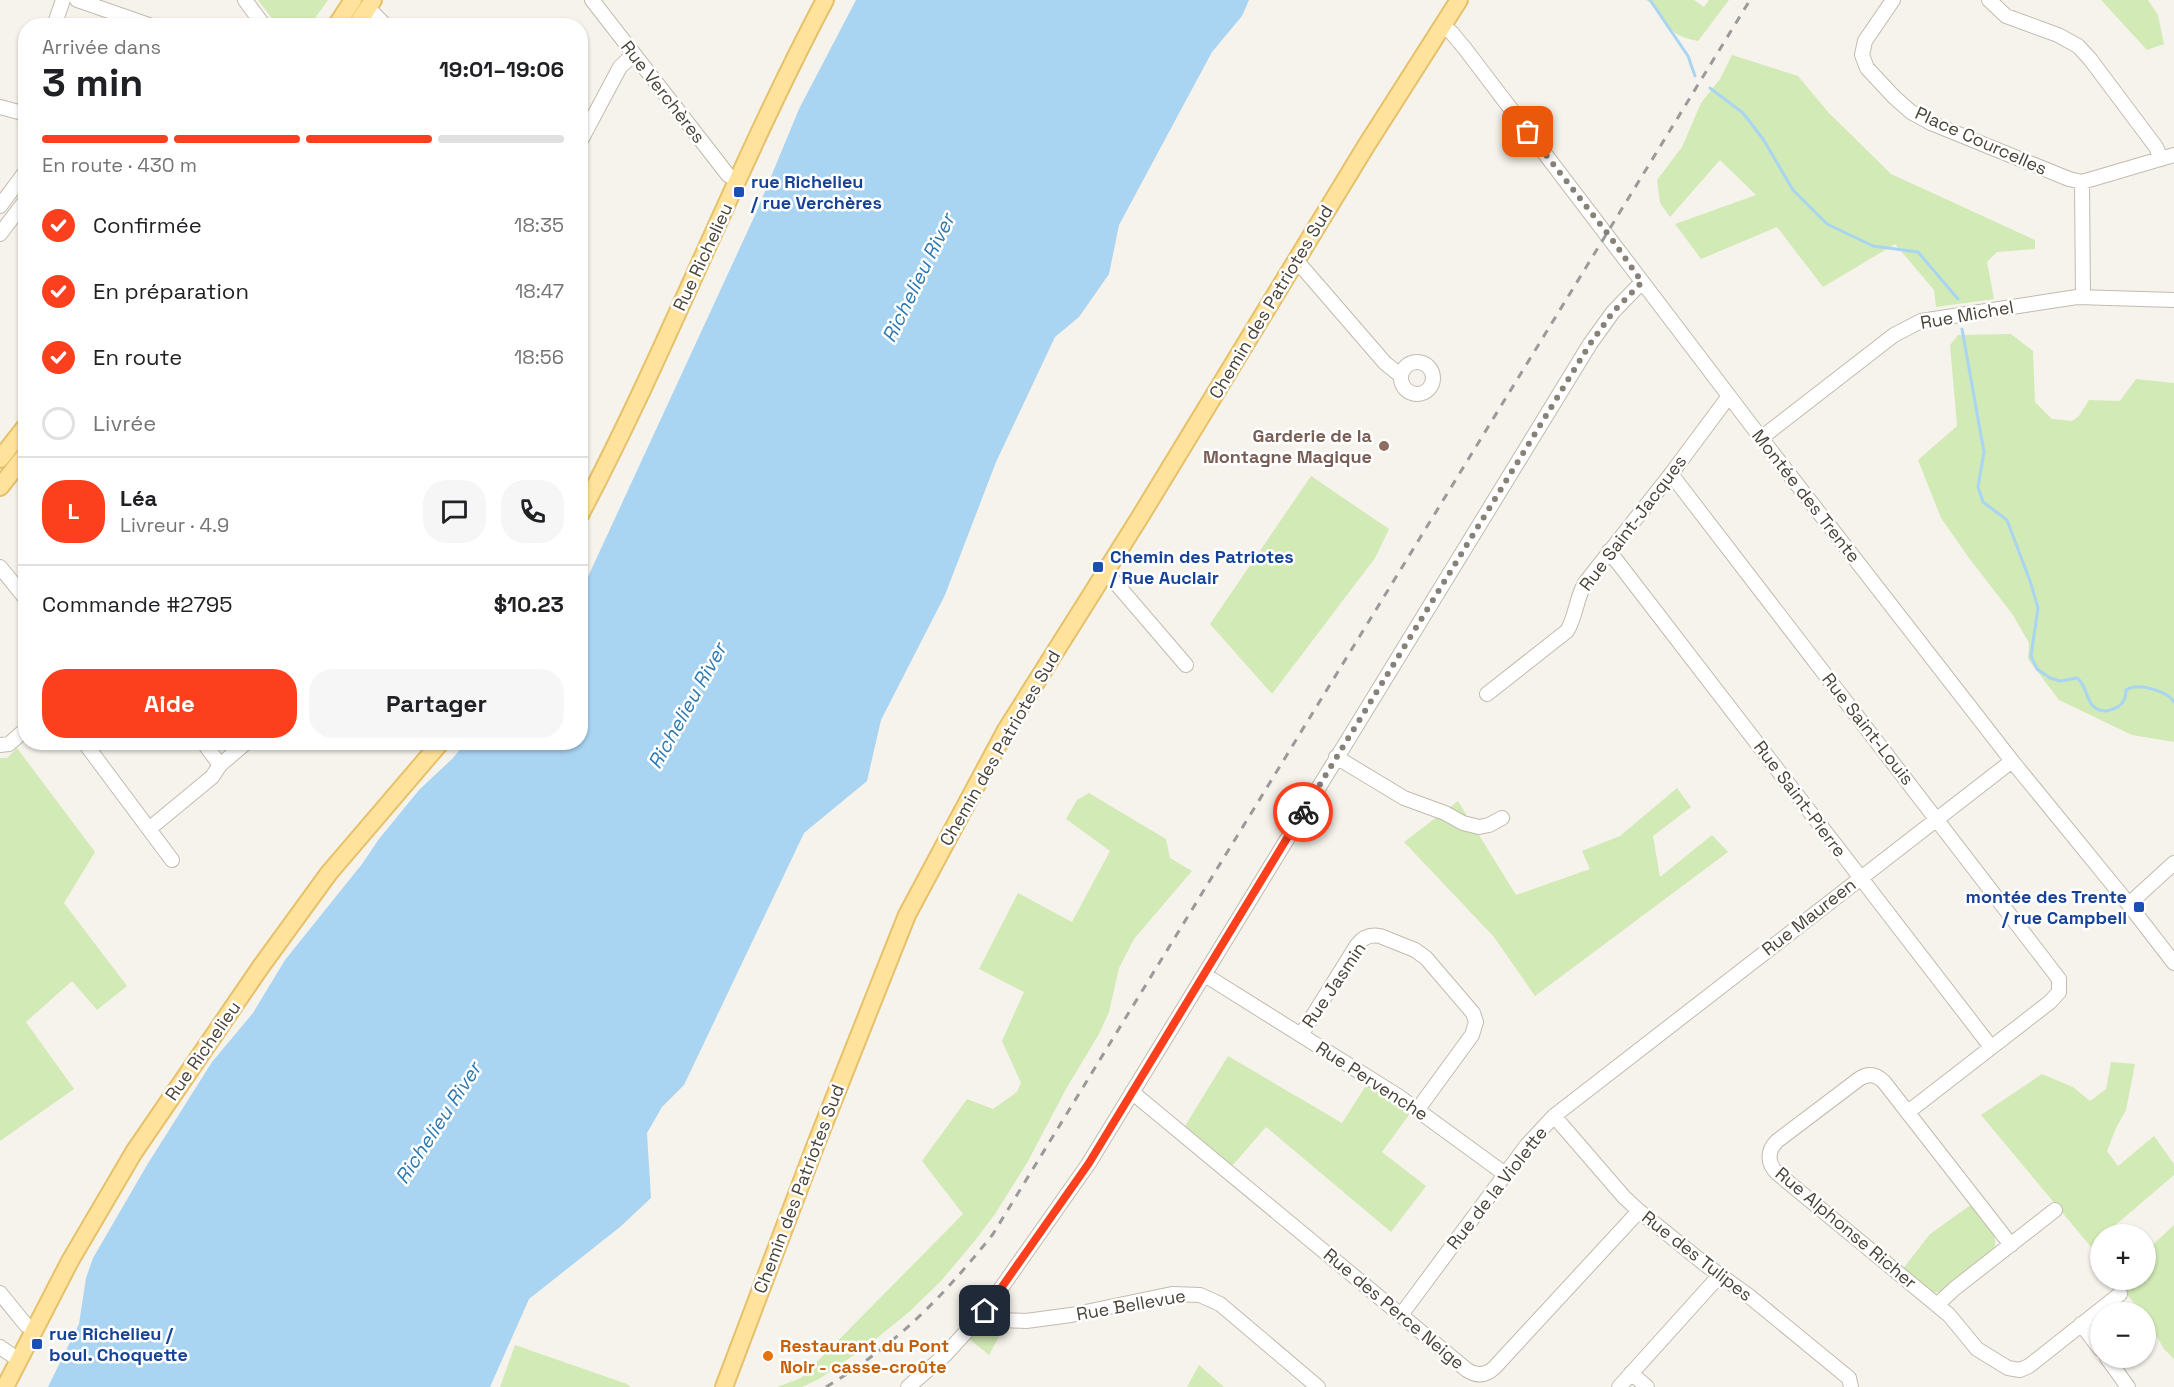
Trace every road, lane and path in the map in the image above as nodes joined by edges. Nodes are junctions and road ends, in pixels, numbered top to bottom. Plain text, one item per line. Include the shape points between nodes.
1 (63, 0) edge
2 (78, 0) edge
3 (244, 0) edge
4 (592, 0) edge
5 (825, 0) edge
6 (1459, 0) edge
7 (1893, 0) edge
8 (1989, 0) edge
9 (365, 3) edge
10 (57, 18) edge
11 (129, 18) edge
12 (256, 18) edge
13 (346, 18) edge
14 (359, 18) edge
15 (379, 18) edge
16 (1442, 25) junction
17 (634, 54) junction
18 (0, 106) edge
19 (18, 111) edge
20 (588, 127) edge
21 (2167, 157) edge
22 (738, 180) junction
23 (18, 182) edge
24 (2082, 182) junction
25 (0, 206) edge
26 (18, 210) edge
27 (0, 234) edge
28 (1296, 260) junction
29 (1642, 282) junction
30 (2083, 296) junction
31 (2174, 300) edge
32 (1400, 375) dead end
33 (1729, 396) junction
34 (18, 436) edge
35 (1761, 438) junction
36 (0, 459) edge
37 (18, 464) edge
38 (1671, 474) junction
39 (0, 487) edge
40 (588, 499) edge
41 (1609, 551) junction
42 (0, 567) edge
43 (1104, 574) junction
44 (18, 589) edge
45 (1186, 665) dead end
46 (1487, 694) dead end
47 (18, 735) edge
48 (3, 745) edge
49 (90, 750) edge
50 (209, 750) edge
51 (238, 750) edge
52 (429, 750) edge
53 (1336, 758) junction
54 (2012, 761) junction
55 (220, 765) junction
56 (1502, 818) dead end
57 (1937, 818) junction
58 (149, 829) junction
59 (172, 861) dead end
60 (2174, 863) edge
61 (1860, 878) junction
62 (2129, 904) junction
63 (2174, 963) edge
64 (1205, 975) junction
65 (1301, 1035) junction
66 (1991, 1047) junction
67 (1607, 1073) joint
68 (1133, 1093) junction
69 (1418, 1109) junction
70 (1908, 1112) junction
71 (1554, 1116) junction
72 (1505, 1174) junction
73 (2055, 1210) dead end
74 (1639, 1211) junction
75 (2011, 1245) junction
76 (1720, 1275) junction
77 (0, 1293) edge
78 (2120, 1294) dead end
79 (1936, 1305) junction
80 (985, 1311) junction
81 (1401, 1315) junction
82 (2081, 1324) junction
83 (34, 1329) junction
84 (2090, 1336) edge
85 (0, 1347) edge
86 (19, 1360) junction
87 (2114, 1368) edge
88 (1631, 1373) junction
89 (918, 1384) edge
90 (1851, 1386) edge
91 (5, 1387) edge
92 (723, 1387) edge
93 (1318, 1387) edge
94 (1618, 1387) edge
95 (1647, 1387) edge
96 (2128, 1387) edge

1 - 10 street
2 - 11 street
3 - 12 street
4 - 17 street, Rue Verchères
5 - 22 main road, Rue Richelieu
6 - 16 main road, Chemin des Patriotes Sud
7 - 24 street, Place Courcelles via 1865,41 1862,55 1867,68 1894,97 1931,123
8 - 21 street via 2006,16 2063,37 2083,50
9 - 13 main road
9 - 14 main road
9 - 15 street
16 - 28 main road, Chemin des Patriotes Sud
16 - 29 street, Montée des Trente via 1473,58
17 - 20 street via 620,67
17 - 22 street, Rue Verchères via 728,175
18 - 19 street
21 - 24 street
22 - 40 main road, Rue Richelieu
23 - 25 street
24 - 30 street
26 - 27 street
28 - 32 street via 1385,363
28 - 43 main road, Chemin des Patriotes Sud
29 - 33 street, Montée des Trente
29 - 53 street via 1590,344
30 - 31 street, Rue Michel
30 - 35 street, Rue Michel via 1914,324 1894,335
33 - 35 street, Montée des Trente
33 - 38 street, Rue Saint-Jacques
34 - 36 main road
35 - 54 street, Montée des Trente
37 - 39 main road
38 - 41 street, Rue Saint-Jacques
38 - 57 street, Rue Saint-Louis
41 - 46 street, Rue Saint-Jacques via 1581,590 1567,631
41 - 61 street, Rue Saint-Pierre
42 - 44 street
43 - 45 street
43 - 92 main road, Chemin des Patriotes Sud via 1006,730 914,901
47 - 48 street
49 - 58 street
50 - 55 street
51 - 55 street
52 - 83 main road, Rue Richelieu via 329,873 204,1050 116,1180
53 - 56 street via 1404,798 1463,824 1479,827
53 - 64 street
54 - 57 street, Rue Maureen
54 - 62 street, Montée des Trente
55 - 58 street via 212,777
57 - 61 street, Rue Maureen
57 - 66 street, Rue Saint-Louis via 2049,964 2061,986 2050,1002
58 - 59 street
60 - 62 street
61 - 66 street, Rue Saint-Pierre
61 - 67 street, Rue Maureen
62 - 63 street, Montée des Trente
64 - 65 street, Rue Pervenche
64 - 68 street
65 - 69 street, Rue Pervenche
65 - 69 street, Rue Jasmin via 1364,938 1380,936 1419,952 1471,1010 1476,1022 1472,1035
66 - 70 street
67 - 71 street, Rue de la Violette
68 - 80 street
68 - 81 street, Rue des Perce Neige
69 - 72 street, Rue Pervenche
70 - 75 street, Rue Alphonse Richer
70 - 79 street, Rue Alphonse Richer via 1882,1080 1874,1075 1865,1076 1777,1141 1769,1158 1777,1173
71 - 72 street, Rue de la Violette
71 - 74 street, Rue des Tulipes
72 - 81 street, Rue de la Violette
73 - 75 street
74 - 76 street, Rue des Tulipes
74 - 81 street, Rue des Perce Neige via 1486,1374 1467,1370
75 - 79 street
76 - 88 street
76 - 90 street, Rue des Tulipes via 1844,1374
77 - 83 street
78 - 82 street, Rue Alphonse Richer
79 - 82 street, Rue Alphonse Richer via 1977,1348 2014,1370 2029,1366
80 - 89 street
80 - 93 street, Rue Bellevue via 996,1318 1026,1322 1172,1294 1200,1295 1220,1304
82 - 84 street
83 - 86 main road, Rue Richelieu
85 - 86 street
86 - 91 main road, Rue Richelieu
87 - 96 street
88 - 94 street
88 - 95 street

